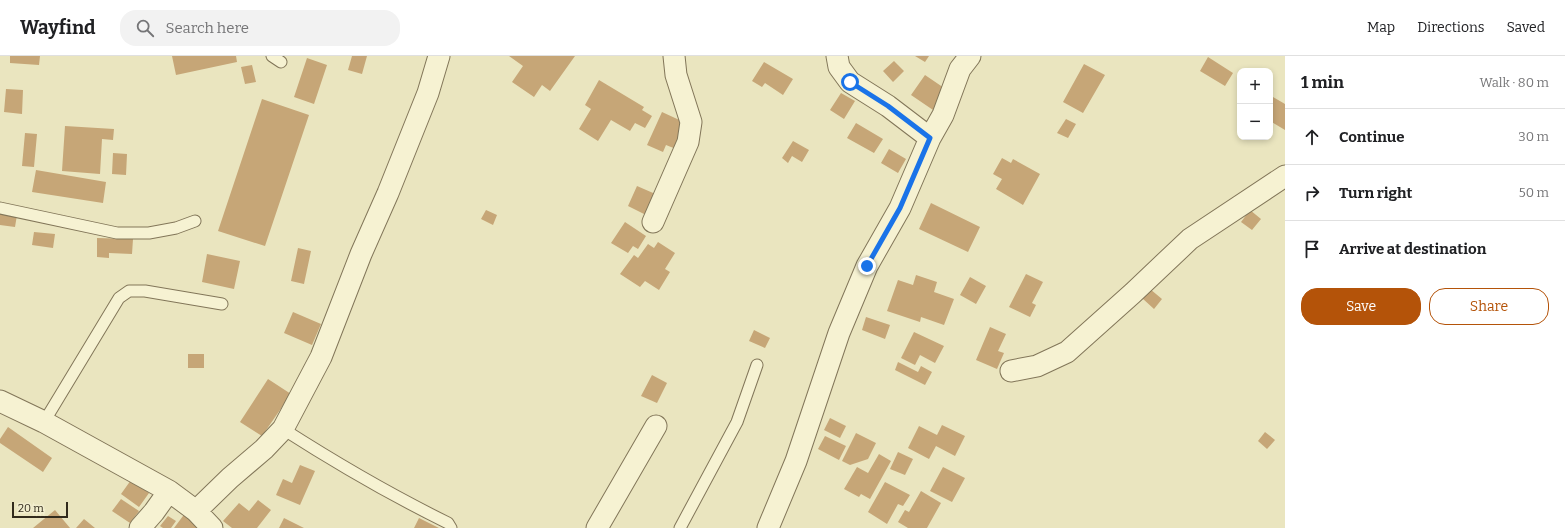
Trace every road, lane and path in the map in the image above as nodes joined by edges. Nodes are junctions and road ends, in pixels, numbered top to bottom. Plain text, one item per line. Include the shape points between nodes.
1 (439, 56) edge
2 (674, 56) edge
3 (837, 56) edge
4 (970, 56) edge
5 (930, 138) junction
6 (1285, 176) edge
7 (0, 208) edge
8 (195, 221) dead end
9 (653, 222) dead end
10 (222, 304) dead end
11 (758, 365) dead end
12 (1011, 371) dead end
13 (0, 401) edge
14 (44, 422) junction
15 (656, 426) dead end
16 (283, 429) junction
17 (169, 491) junction
18 (196, 511) junction
19 (140, 528) edge
20 (212, 528) edge
21 (451, 528) edge
22 (597, 528) edge
23 (680, 528) edge
24 (768, 528) edge

1 - 16 street via 428,93 321,357
2 - 9 street via 676,75 691,122 688,142
3 - 5 street via 839,67 850,82 888,106
4 - 5 street via 960,70 943,115
5 - 24 street via 900,208 867,266 842,326 796,460
6 - 12 street via 1190,239 1067,352 1037,366
7 - 8 lane via 117,233 149,233
10 - 14 lane via 144,291 129,291 119,298
11 - 23 lane via 737,422
13 - 14 street
14 - 17 street
15 - 22 street
16 - 18 street
16 - 21 lane via 335,462 448,523
17 - 18 street
17 - 19 street
18 - 20 street

